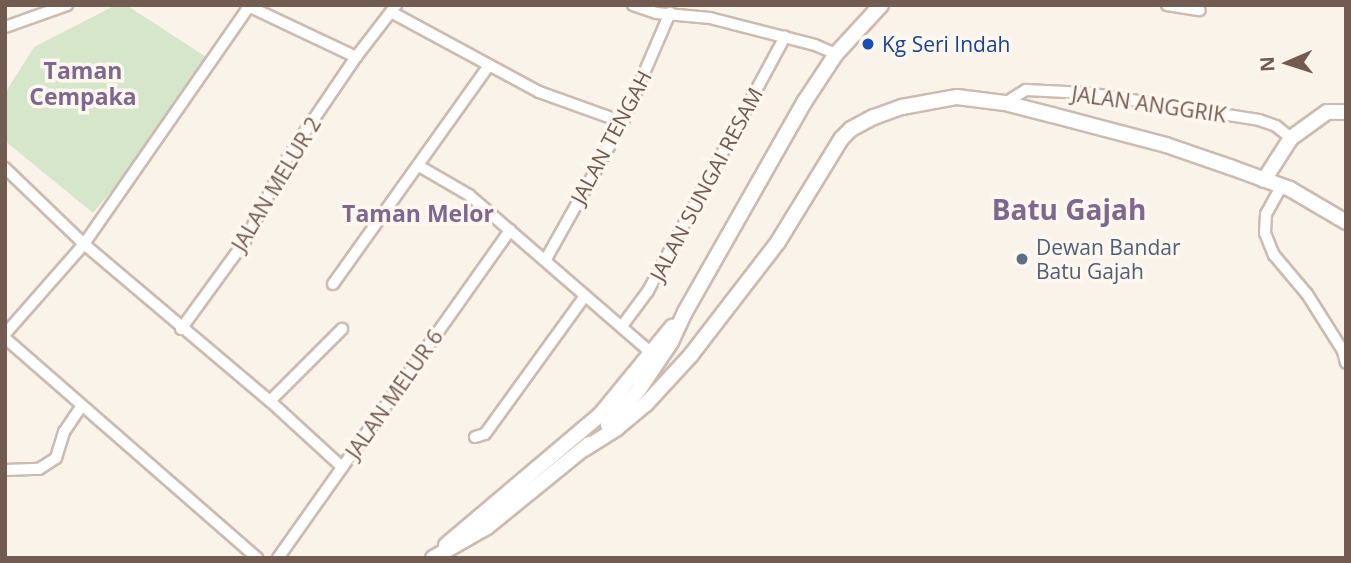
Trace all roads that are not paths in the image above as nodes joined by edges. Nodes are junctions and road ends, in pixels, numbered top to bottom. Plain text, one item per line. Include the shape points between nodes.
1 (67, 5) edge
2 (633, 5) edge
3 (1167, 5) edge
4 (248, 6) edge
5 (879, 6) edge
6 (394, 9) edge
7 (655, 9) edge
8 (1200, 10) dead end
9 (670, 13) junction
10 (5, 27) edge
11 (785, 37) junction
12 (836, 54) junction
13 (356, 57) junction
14 (488, 67) junction
15 (1004, 103) junction
16 (1346, 112) edge
17 (623, 122) junction
18 (1291, 138) junction
19 (419, 166) junction
20 (5, 168) edge
21 (1264, 180) junction
22 (1281, 187) junction
23 (1346, 222) edge
24 (510, 230) junction
25 (84, 244) junction
26 (546, 259) junction
27 (333, 284) dead end
28 (584, 297) junction
29 (685, 312) junction
30 (622, 326) junction
31 (181, 329) junction
32 (342, 329) dead end
33 (5, 336) edge
34 (650, 352) junction
35 (1346, 363) edge
36 (270, 401) junction
37 (646, 404) junction
38 (82, 405) junction
39 (620, 413) junction
40 (600, 415) junction
41 (475, 437) dead end
42 (584, 449) junction
43 (342, 467) junction
44 (5, 470) edge
45 (257, 558) edge
46 (278, 558) edge
47 (433, 558) edge

1 - 10 street
2 - 7 street
3 - 8 street
4 - 13 street
4 - 25 street
5 - 12 main road
6 - 13 street, JALAN MELUR 2
6 - 14 street
7 - 9 street
9 - 11 street
9 - 17 street, JALAN TENGAH
11 - 12 street
11 - 30 street, JALAN SUNGAI RESAM via 648,291
12 - 29 main road
13 - 31 street, JALAN MELUR 2 via 288,158 245,241
14 - 17 street via 539,92
14 - 19 street
15 - 18 street, JALAN ANGGRIK via 1026,90 1087,93 1259,120 1276,125
15 - 21 main road via 1166,145
15 - 37 main road via 957,97 930,100 851,129 778,242 691,355
16 - 18 main road via 1327,112
17 - 26 street, JALAN TENGAH
18 - 21 main road
19 - 24 street via 469,195
19 - 27 street
20 - 25 street
21 - 22 main road
22 - 23 main road
22 - 35 street via 1266,214 1265,233 1274,255 1307,294
24 - 26 street
24 - 43 street, JALAN MELUR 6
25 - 31 street
25 - 33 street
26 - 28 street
28 - 30 street
28 - 41 street via 485,435
29 - 34 main road
29 - 39 main road via 671,342
30 - 34 street
31 - 36 street
32 - 36 street
33 - 38 street
34 - 40 main road
36 - 43 street
37 - 39 main road
37 - 42 main road
38 - 44 street via 64,432 56,458 39,470
38 - 45 street
39 - 40 main road
39 - 42 main road
40 - 47 main road
42 - 47 main road via 487,527
43 - 46 street, JALAN MELUR 6

